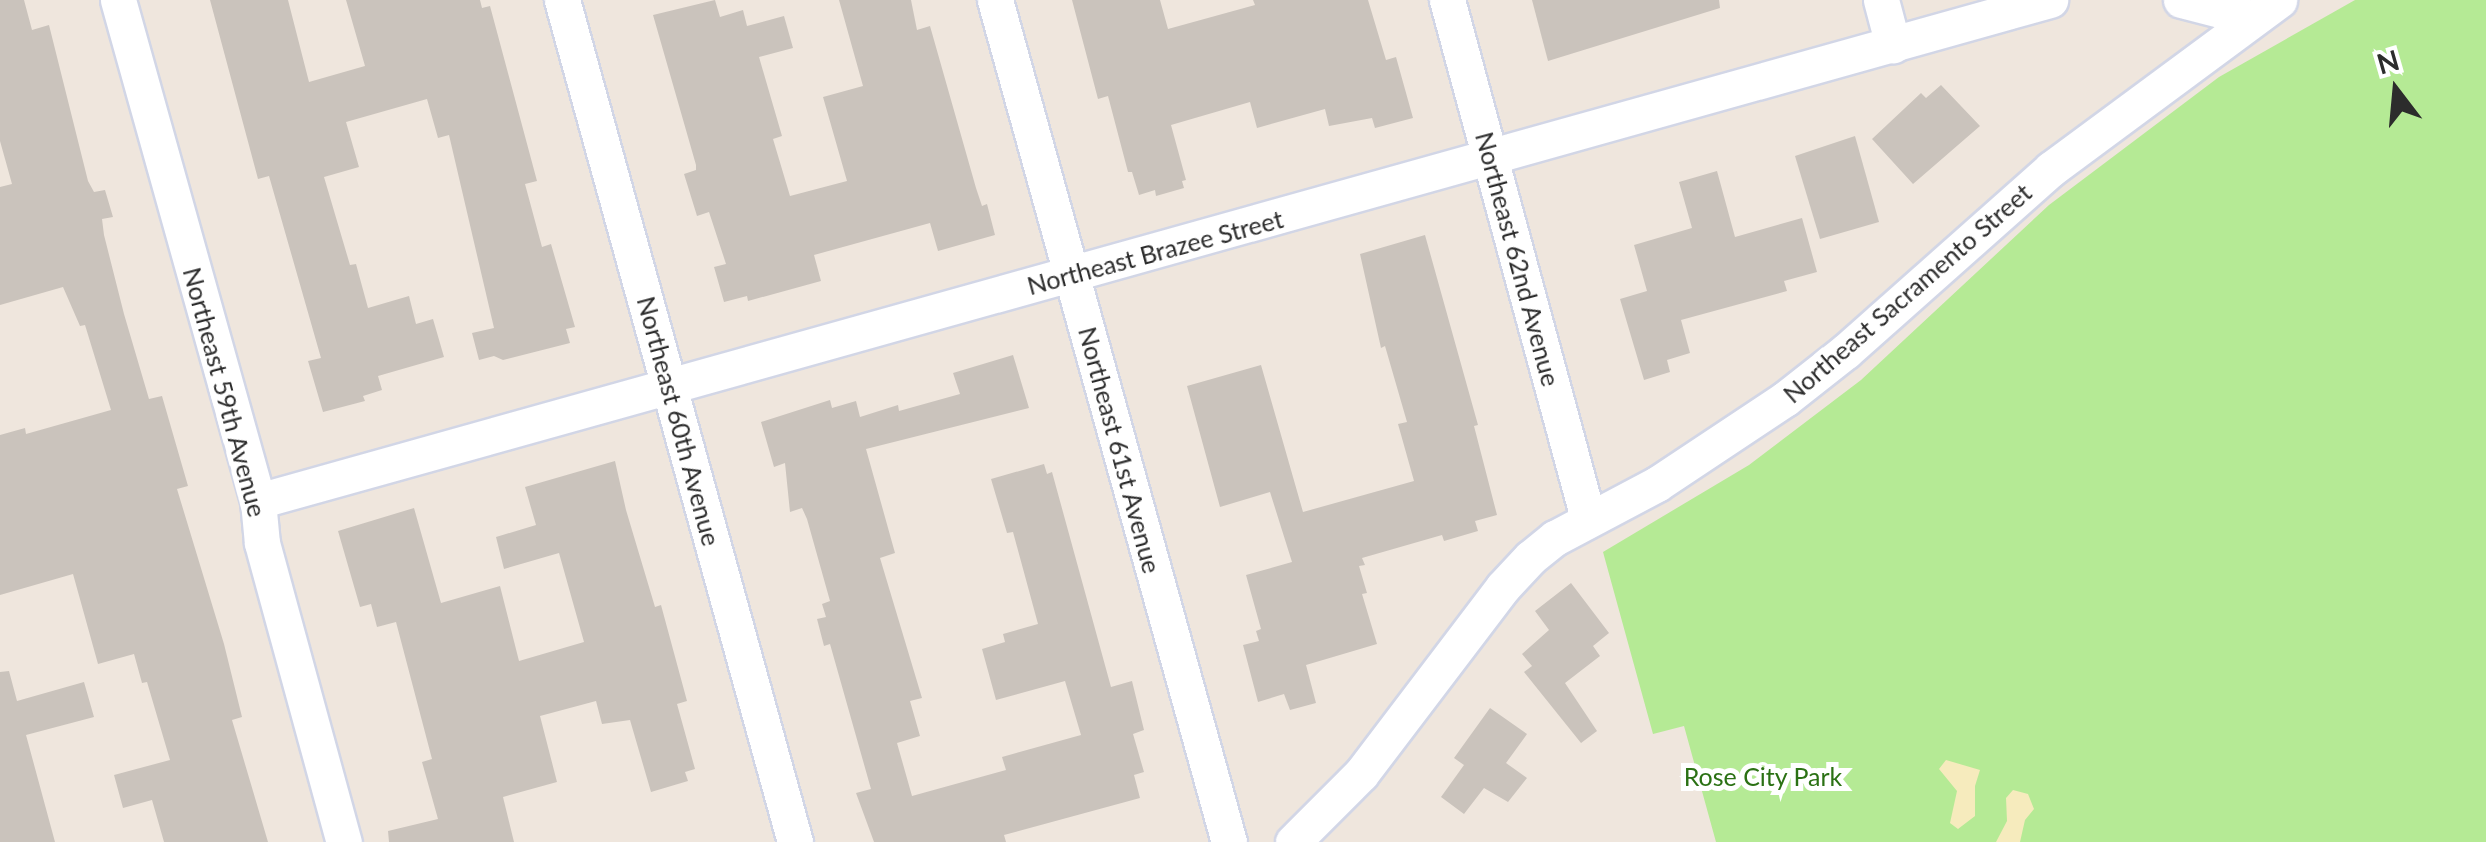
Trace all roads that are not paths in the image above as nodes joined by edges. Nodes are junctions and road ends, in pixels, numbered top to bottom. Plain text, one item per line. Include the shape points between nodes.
1 (118, 0) edge
2 (562, 0) edge
3 (995, 0) edge
4 (1447, 0) edge
5 (1881, 0) edge
6 (2050, 0) edge
7 (2181, 0) edge
8 (2265, 9) edge
9 (1893, 45) junction
10 (1492, 160) junction
11 (1072, 274) junction
12 (669, 386) junction
13 (258, 501) junction
14 (1588, 518) junction
15 (344, 842) edge
16 (794, 842) edge
17 (1229, 842) edge
18 (1293, 842) edge

1 - 13 street, Northeast 59th Avenue
2 - 12 street, Northeast 60th Avenue
3 - 11 street, Northeast 61st Avenue
4 - 10 street, Northeast 62nd Avenue
5 - 9 street
6 - 9 street, Northeast Brazee Street
7 - 8 street
8 - 14 street, Northeast Sacramento Street via 2051,169 1785,399 1657,484
9 - 10 street, Northeast Brazee Street
10 - 11 street, Northeast Brazee Street
10 - 14 street, Northeast 62nd Avenue
11 - 12 street, Northeast Brazee Street
11 - 17 street, Northeast 61st Avenue
12 - 13 street, Northeast Brazee Street
12 - 16 street, Northeast 60th Avenue
13 - 15 street, Northeast 59th Avenue via 262,543
14 - 18 street, Northeast Sacramento Street via 1555,538 1502,587 1361,774

